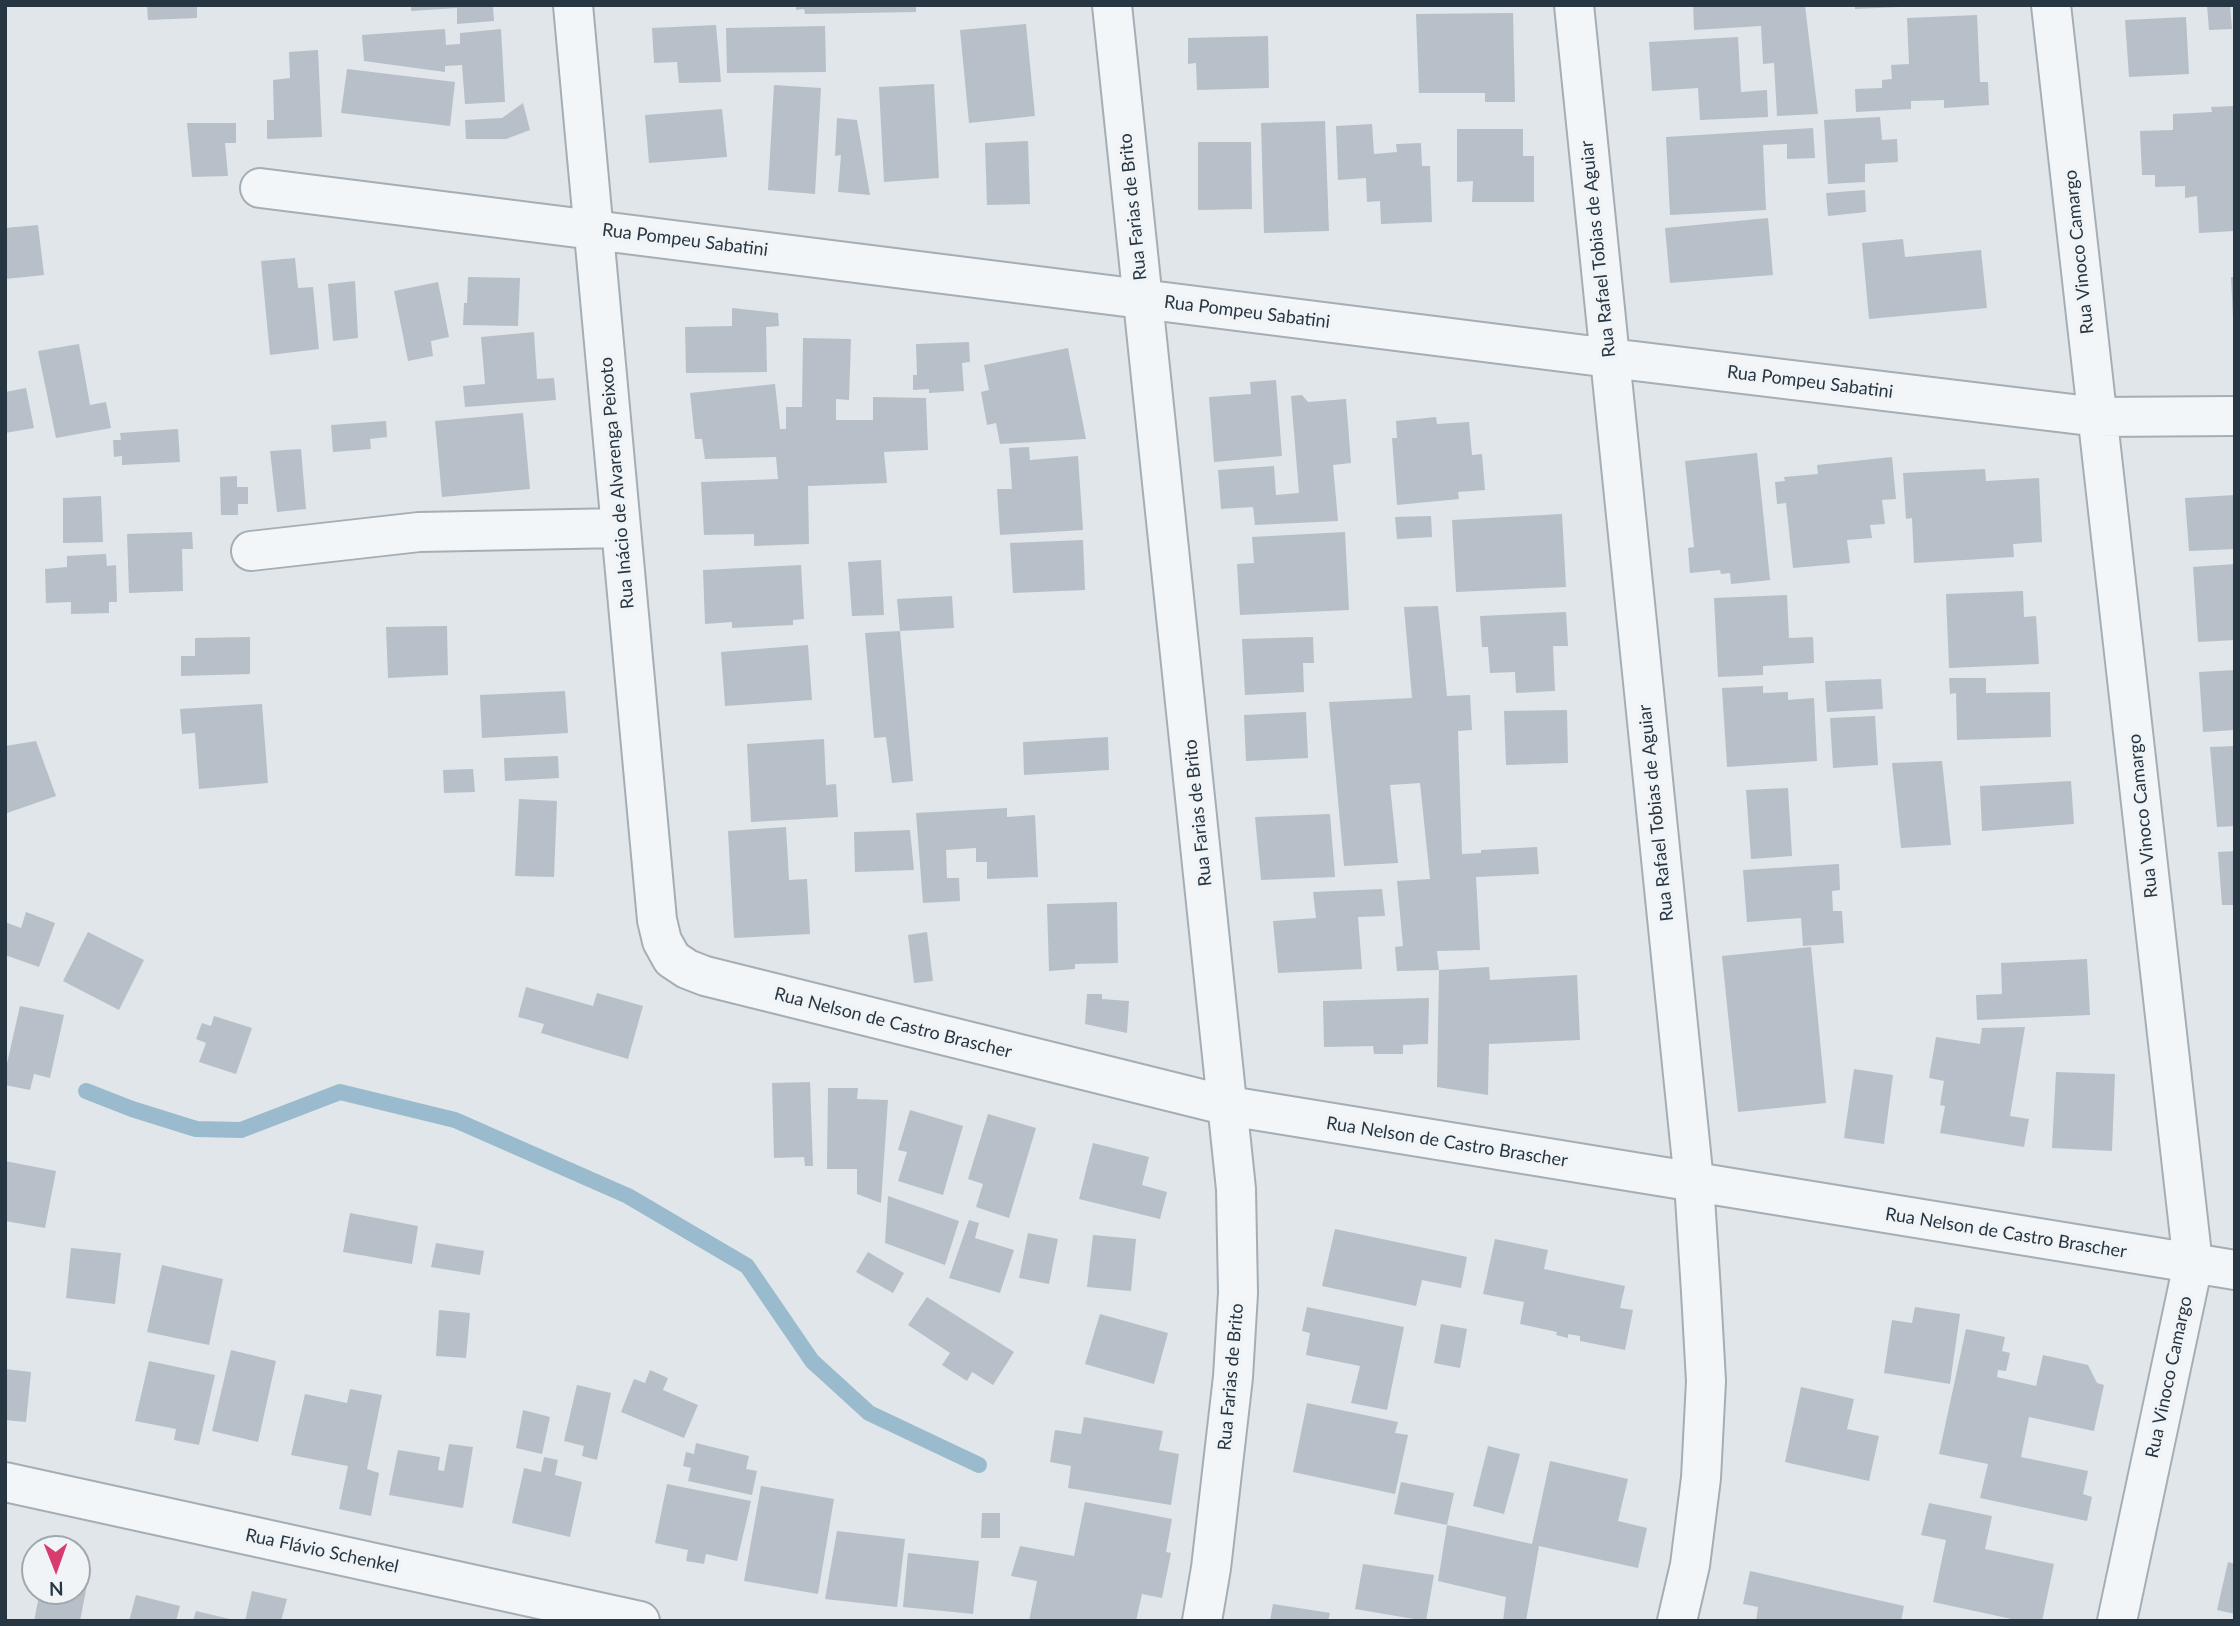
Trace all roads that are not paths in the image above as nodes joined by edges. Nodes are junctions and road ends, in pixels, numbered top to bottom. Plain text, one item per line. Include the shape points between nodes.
1 (573, 5) edge
2 (1111, 5) edge
3 (1574, 5) edge
4 (2052, 5) edge
5 (260, 188) dead end
6 (594, 229) junction
7 (1143, 299) junction
8 (1610, 358) junction
9 (2235, 416) edge
10 (2098, 417) junction
11 (621, 528) junction
12 (251, 551) dead end
13 (671, 959) joint
14 (1229, 1106) junction
15 (1693, 1182) junction
16 (2193, 1264) junction
17 (2235, 1270) edge
18 (5, 1482) edge
19 (621, 1619) edge
20 (1202, 1621) edge
21 (1677, 1621) edge
22 (2117, 1621) edge

1 - 6 street, Rua Inácio de Alvarenga Peixoto
2 - 7 street, Rua Farias de Brito
3 - 8 street, Rua Rafael Tobias de Aguiar
4 - 10 street, Rua Vinoco Camargo
5 - 6 street, Rua Pompeu Sabatini
6 - 7 street, Rua Pompeu Sabatini
6 - 11 street, Rua Inácio de Alvarenga Peixoto
7 - 8 street, Rua Pompeu Sabatini
7 - 14 street, Rua Farias de Brito
8 - 10 street, Rua Pompeu Sabatini
8 - 15 street, Rua Rafael Tobias de Aguiar
9 - 10 street, Rua Pompeu Sabatini
10 - 16 street, Rua Vinoco Camargo
11 - 12 street via 419,532
11 - 13 street, Rua Inácio de Alvarenga Peixoto via 657,920
13 - 14 street, Rua Nelson de Castro Brascher via 705,976
14 - 15 street, Rua Nelson de Castro Brascher
14 - 20 street, Rua Farias de Brito via 1236,1189 1237,1317
15 - 16 street, Rua Nelson de Castro Brascher
15 - 21 street, Rua Rafael Tobias de Aguiar via 1706,1381 1701,1478 1690,1565
16 - 17 street, Rua Nelson de Castro Brascher
16 - 22 street, Rua Vinoco Camargo
18 - 19 street, Rua Flávio Schenkel

